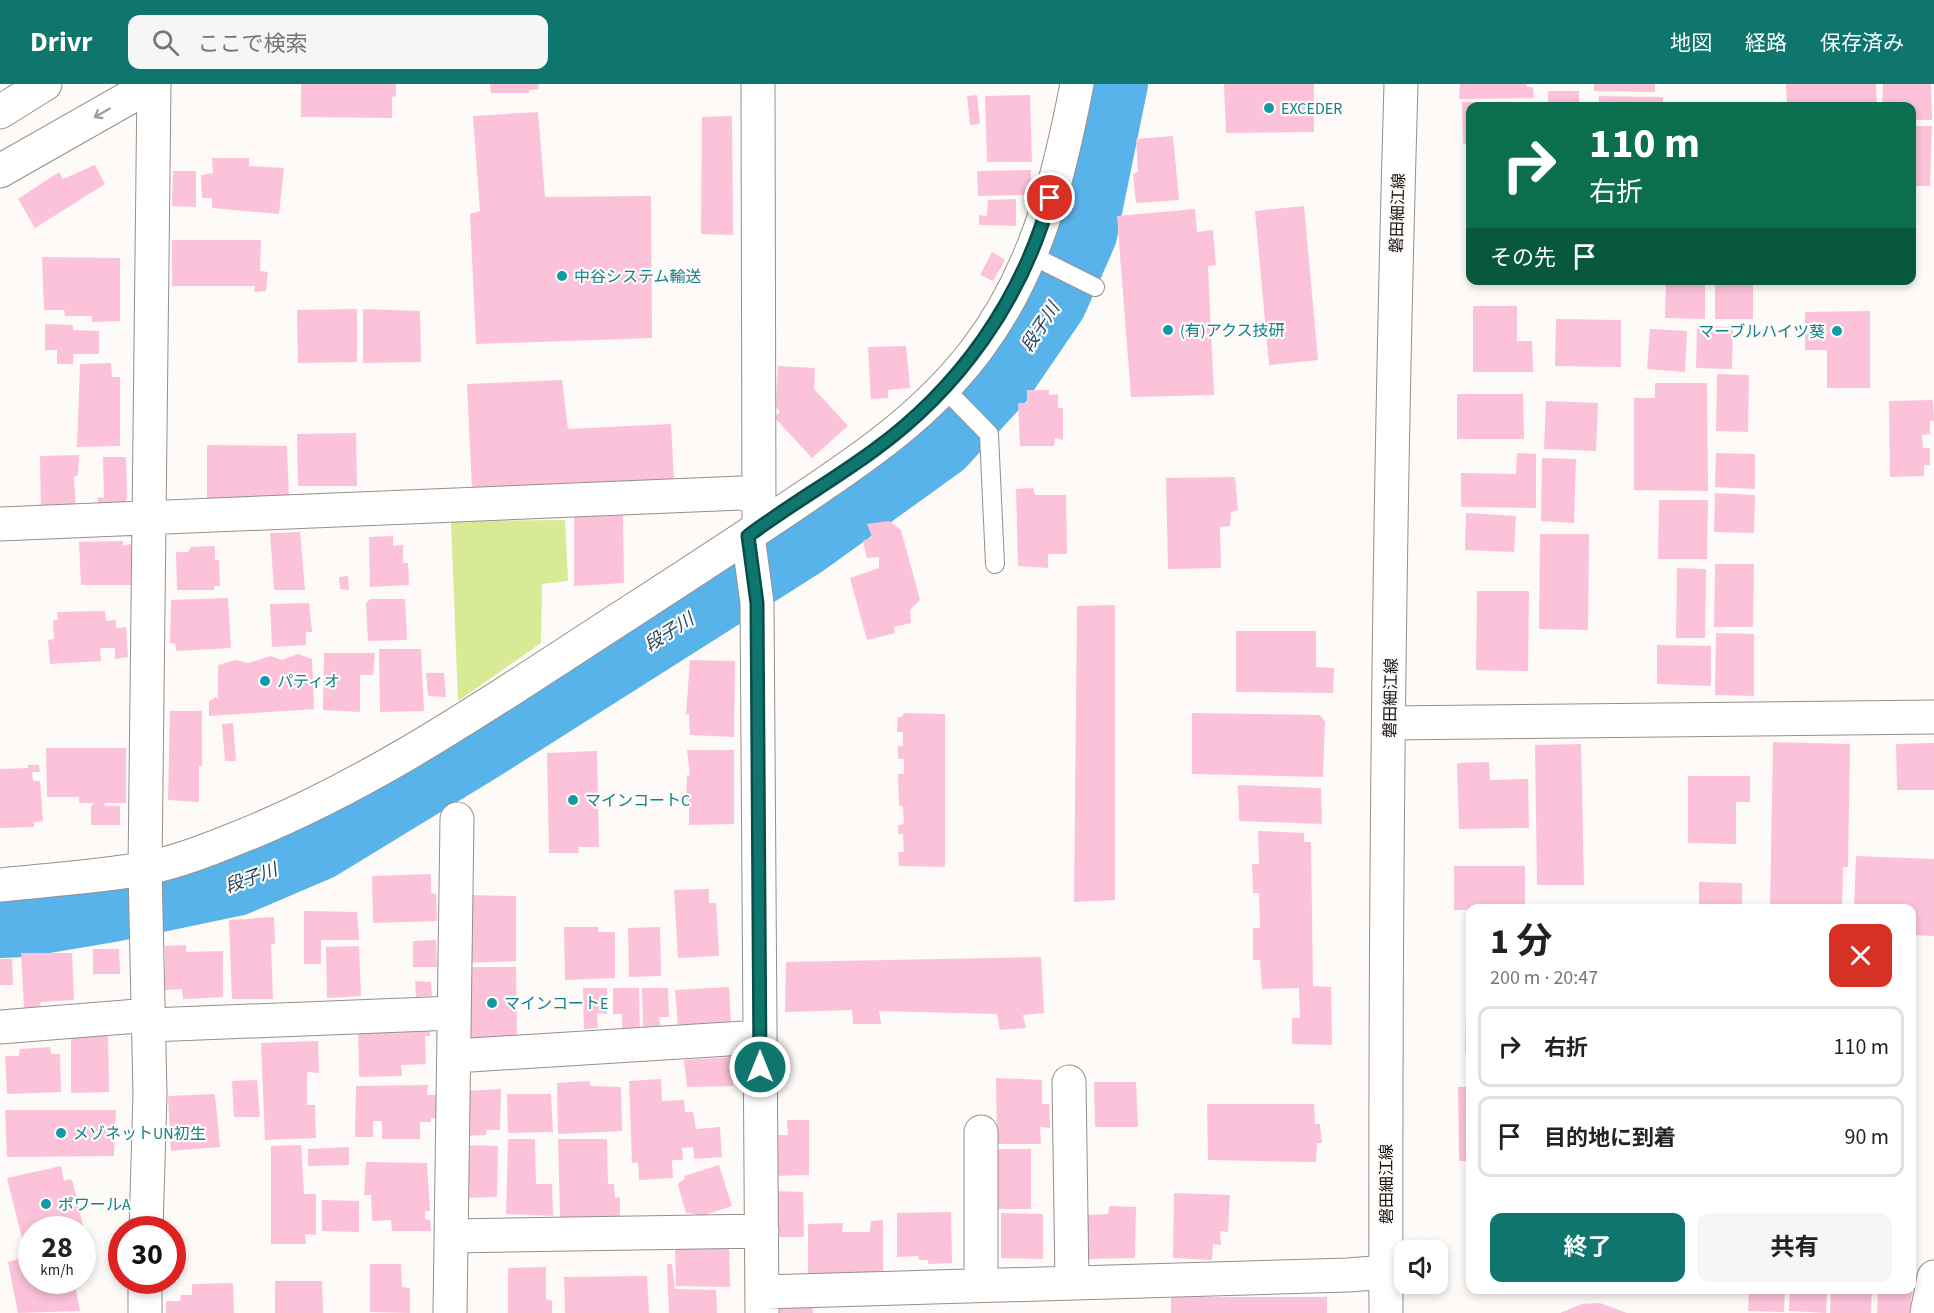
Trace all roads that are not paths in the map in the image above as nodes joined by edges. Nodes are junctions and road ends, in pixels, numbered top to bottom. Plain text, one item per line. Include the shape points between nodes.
1 (45, 84) edge
2 (154, 84) edge
3 (758, 84) edge
4 (1077, 84) edge
5 (1401, 84) edge
6 (0, 112) edge
7 (0, 171) edge
8 (1042, 261) junction
9 (1090, 284) dead end
10 (952, 396) junction
11 (150, 518) junction
12 (0, 524) edge
13 (754, 530) junction
14 (995, 564) dead end
15 (1934, 717) edge
16 (1389, 723) junction
17 (457, 819) dead end
18 (146, 881) junction
19 (0, 885) edge
20 (454, 1013) junction
21 (150, 1020) junction
22 (0, 1027) edge
23 (760, 1037) junction
24 (455, 1056) junction
25 (1068, 1082) dead end
26 (981, 1132) dead end
27 (146, 1216) edge
28 (762, 1231) junction
29 (452, 1236) junction
30 (1386, 1272) junction
31 (1934, 1277) edge
32 (1072, 1282) junction
33 (981, 1285) junction
34 (145, 1294) edge
35 (893, 1300) edge
36 (763, 1303) edge
37 (145, 1313) edge
38 (450, 1313) edge
39 (1386, 1313) edge
40 (1927, 1313) edge

1 - 6 main road
2 -> 7 main road
2 - 11 main road
3 - 13 main road
4 - 8 main road
5 - 16 main road, 磐田細江線
8 - 9 lane
8 - 10 main road via 996,322
10 - 13 main road
10 - 14 lane via 989,434
11 - 12 main road
11 - 13 main road via 741,493
11 - 18 main road
13 - 18 main road via 432,739 347,787
13 - 23 main road
15 - 16 main road
16 - 30 main road, 磐田細江線
17 - 20 main road
18 - 19 main road
18 - 21 main road
20 - 21 main road
20 - 24 main road
21 - 22 main road
21 - 27 main road
23 - 24 main road
23 - 28 main road
24 - 29 main road
25 - 32 main road
26 - 33 main road
28 - 29 main road
28 - 36 main road
29 - 38 main road
30 - 32 main road
30 - 39 main road, 磐田細江線
31 - 40 main road
32 - 33 main road
33 - 35 main road
34 - 37 main road
35 - 36 main road

